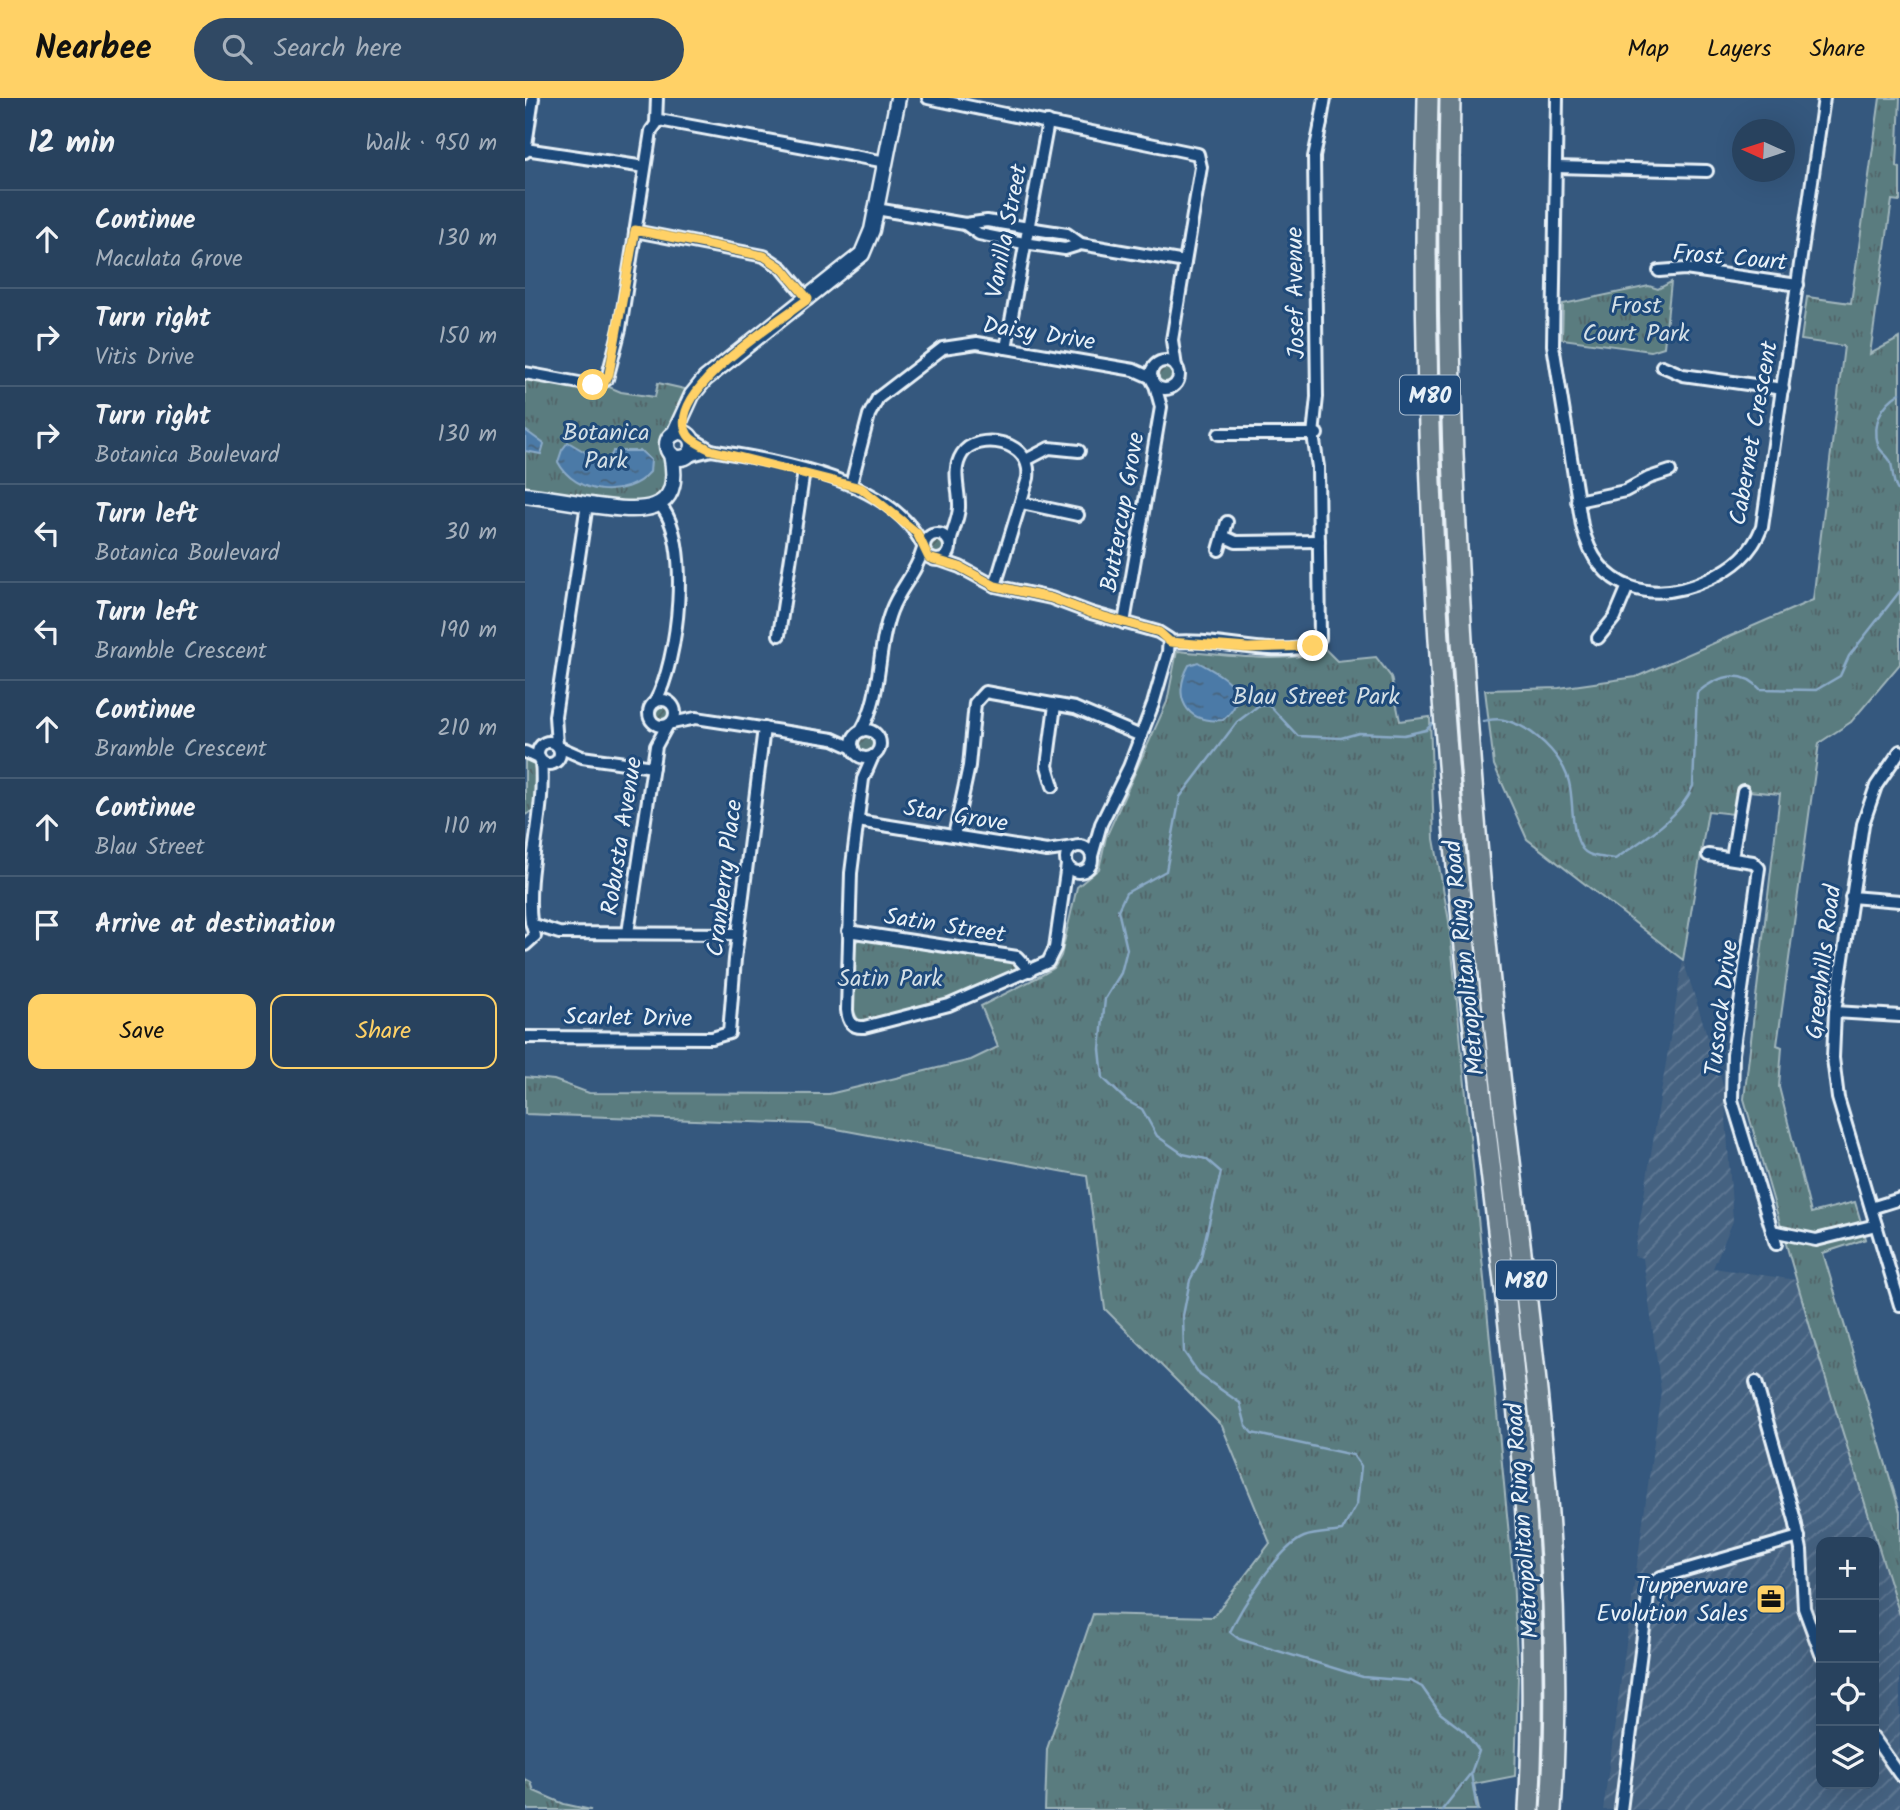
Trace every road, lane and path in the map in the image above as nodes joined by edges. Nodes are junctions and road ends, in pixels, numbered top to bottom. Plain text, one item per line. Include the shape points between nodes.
1 (533, 98) edge
2 (657, 98) edge
3 (898, 98) edge
4 (928, 98) edge
5 (1325, 98) edge
6 (1428, 98) edge
7 (1450, 98) edge
8 (1557, 98) edge
9 (1825, 98) edge
10 (1048, 122) junction
11 (656, 123) junction
12 (525, 150) edge
13 (885, 162) junction
14 (645, 167) junction
15 (1556, 167) junction
16 (1707, 171) dead end
17 (876, 209) junction
18 (965, 225) junction
19 (1027, 228) junction
20 (635, 230) junction
21 (1024, 243) junction
22 (1081, 244) junction
23 (1185, 262) junction
24 (1659, 271) dead end
25 (1798, 285) junction
26 (808, 299) junction
27 (1172, 341) junction
28 (1006, 348) junction
29 (1156, 365) junction
30 (1662, 366) dead end
31 (1176, 367) junction
32 (1134, 370) junction
33 (525, 373) edge
34 (1153, 382) junction
35 (1173, 387) junction
36 (1783, 389) junction
37 (1161, 407) junction
38 (1315, 433) junction
39 (1219, 434) dead end
40 (684, 436) junction
41 (711, 450) junction
42 (1079, 451) dead end
43 (681, 456) junction
44 (1028, 459) junction
45 (804, 471) junction
46 (1670, 471) dead end
47 (851, 484) junction
48 (525, 495) edge
49 (1577, 501) junction
50 (1022, 503) junction
51 (587, 504) junction
52 (659, 504) junction
53 (1078, 515) dead end
54 (955, 522) junction
55 (1227, 522) dead end
56 (917, 533) junction
57 (936, 534) junction
58 (1225, 537) junction
59 (1319, 541) junction
60 (923, 548) junction
61 (950, 548) junction
62 (1219, 550) dead end
63 (938, 561) junction
64 (960, 567) junction
65 (916, 571) junction
66 (995, 586) junction
67 (1628, 586) junction
68 (1124, 623) junction
69 (779, 635) dead end
70 (1598, 638) dead end
71 (1170, 642) junction
72 (666, 678) junction
73 (655, 702) junction
74 (671, 704) junction
75 (1055, 705) junction
76 (872, 708) junction
77 (555, 716) junction
78 (696, 718) junction
79 (652, 722) junction
80 (670, 724) junction
81 (764, 728) junction
82 (860, 732) junction
83 (876, 734) junction
84 (1141, 736) junction
85 (834, 739) junction
86 (542, 744) junction
87 (558, 746) junction
88 (656, 746) junction
89 (525, 750) edge
90 (854, 750) junction
91 (1900, 751) edge
92 (873, 756) junction
93 (582, 757) junction
94 (541, 760) junction
95 (556, 762) junction
96 (653, 768) junction
97 (863, 779) junction
98 (544, 785) junction
99 (1053, 786) dead end
100 (1743, 790) dead end
101 (525, 820) edge
102 (539, 821) junction
103 (858, 821) junction
104 (1101, 824) junction
105 (954, 836) junction
106 (1075, 846) junction
107 (1047, 851) junction
108 (1707, 855) dead end
109 (1092, 856) junction
110 (1732, 858) junction
111 (1066, 864) junction
112 (1080, 873) junction
113 (1065, 888) junction
114 (1851, 897) junction
115 (526, 898) edge
116 (1900, 901) edge
117 (530, 922) edge
118 (848, 931) junction
119 (559, 933) junction
120 (628, 933) junction
121 (738, 934) junction
122 (528, 944) edge
123 (1030, 971) junction
124 (1835, 1012) junction
125 (1900, 1016) edge
126 (729, 1033) joint
127 (525, 1037) edge
128 (1900, 1199) edge
129 (1871, 1208) junction
130 (1876, 1225) junction
131 (1772, 1231) junction
132 (1776, 1244) dead end
133 (1900, 1305) edge
134 (1756, 1382) dead end
135 (1798, 1537) junction
136 (1816, 1640) edge
137 (1879, 1745) edge
138 (1900, 1775) edge
139 (1529, 1810) edge
140 (1551, 1810) edge
141 (1621, 1810) edge

1 - 12 street
2 - 11 street
3 - 13 street
4 - 10 street
5 - 38 street, Josef Avenue via 1315,189
6 - 139 highway, Metropolitan Ring Road / M80 via 1432,469 1444,692 1461,908 1521,1441 1532,1651
7 - 140 highway, Metropolitan Ring Road / M80 via 1452,425 1465,688 1493,1013 1548,1479 1556,1633
8 - 15 street, Cabernet Crescent
9 - 25 street, Cabernet Crescent
10 - 19 street, Vanilla Street
10 - 23 street via 1198,154 1202,167
11 - 13 street via 668,120
11 - 14 street
12 - 14 street
13 - 17 street
14 - 20 street
15 - 16 street
15 - 49 street, Cabernet Crescent via 1553,345
17 - 18 street
17 - 26 street via 862,254
18 - 19 street via 987,221
18 - 21 street via 983,236
19 - 21 street, Vanilla Street
19 - 22 street via 1067,234
20 - 26 street via 764,256 782,268
20 - 33 street via 620,329 607,379 593,385
21 - 22 street via 1065,249
21 - 28 street, Vanilla Street
22 - 23 street
23 - 27 street
24 - 25 street, Frost Court via 1685,269
25 - 36 street, Cabernet Crescent
26 - 40 street via 705,379 684,416
27 - 29 street
27 - 31 street
28 - 32 street, Daisy Drive
28 - 47 street, Daisy Drive via 966,343 943,348 887,389 869,415
29 - 31 street via 1166,361
29 - 32 street, Daisy Drive
29 - 34 street
30 - 36 street via 1683,375
31 - 35 street via 1179,376
32 - 34 street, Daisy Drive
34 - 35 street via 1164,389
34 - 37 street, Buttercup Grove
35 - 37 street, Buttercup Grove
36 - 67 street, Cabernet Crescent via 1765,516 1747,554 1716,576 1678,591 1655,593
37 - 68 street, Buttercup Grove
38 - 39 street
38 - 59 street, Josef Avenue
40 - 41 street
40 - 43 street via 693,445
40 - 43 street via 668,444
41 - 43 street
41 - 45 street
42 - 44 street via 1049,448
43 - 52 street via 671,489
44 - 50 street
44 - 54 street via 1007,445 969,447 956,470 959,505
45 - 47 street
45 - 69 street
46 - 49 street via 1625,492
47 - 56 street via 869,492
48 - 51 street
49 - 67 street, Cabernet Crescent via 1589,550 1603,569
50 - 53 street
50 - 66 street
51 - 52 street via 640,511
51 - 77 street
52 - 72 street via 670,518 680,580
54 - 57 street
54 - 61 street
55 - 58 street
56 - 57 street
56 - 60 street
57 - 60 street via 927,538
57 - 61 street via 946,538
58 - 59 street via 1236,542
58 - 62 street
59 - 71 street, Josef Avenue via 1320,631 1313,646 1248,648
60 - 63 street via 929,558
60 - 65 street
61 - 63 street
61 - 64 street
63 - 64 street
63 - 65 street
64 - 66 street
65 - 76 street via 890,612
66 - 68 street via 1051,598
67 - 70 street via 1615,617
68 - 71 street via 1163,634
71 - 84 street
72 - 73 street
72 - 74 street
73 - 74 street
73 - 79 street via 650,709
74 - 78 street
74 - 80 street via 675,716
75 - 84 street via 1075,708
75 - 99 street via 1047,766
75 - 105 street via 990,692 977,699
76 - 82 street
76 - 83 street
77 - 86 street
77 - 87 street
78 - 80 street
78 - 81 street
79 - 80 street
79 - 88 street, Robusta Avenue
80 - 88 street, Robusta Avenue
81 - 85 street
81 - 121 street, Cranberry Place
82 - 83 street
82 - 85 street
82 - 90 street via 853,739
83 - 92 street via 880,746
84 - 104 street
85 - 90 street
86 - 87 street
86 - 89 street
86 - 94 street
87 - 93 street
87 - 95 street
88 - 96 street, Robusta Avenue
89 - 94 street
90 - 92 street via 862,757
90 - 97 street
91 - 114 street, Greenhills Road via 1876,786 1865,813
92 - 97 street
93 - 95 street
93 - 96 street
94 - 95 street
94 - 98 street
95 - 98 street
96 - 120 street, Robusta Avenue
97 - 103 street
98 - 102 street
100 - 110 street
101 - 102 street
102 - 115 street
103 - 105 street, Star Grove
103 - 118 street
104 - 106 street
104 - 109 street
105 - 107 street, Star Grove
106 - 107 street, Star Grove
106 - 109 street via 1088,849
106 - 111 street via 1066,855
107 - 111 street, Star Grove
108 - 110 street, Tussock Drive
109 - 112 street via 1089,869
110 - 131 street, Tussock Drive via 1753,862 1759,868 1733,1054 1732,1100
111 - 112 street
111 - 113 street
112 - 113 street
113 - 123 street via 1053,954
114 - 116 street
114 - 124 street, Greenhills Road
115 - 117 street
117 - 119 street
117 - 122 street
118 - 123 street, Satin Street via 1017,957
118 - 123 street via 847,1010 851,1023 865,1027 937,1009
119 - 120 street
119 - 122 street
120 - 121 street
121 - 126 street, Cranberry Place
124 - 125 street
124 - 129 street, Greenhills Road via 1833,1058 1838,1098
126 - 127 street, Scarlet Drive via 712,1038
128 - 129 street
129 - 130 street, Greenhills Road
130 - 131 street via 1816,1240
130 - 133 street, Greenhills Road
131 - 132 street, Tussock Drive
134 - 135 street
135 - 136 street via 1804,1608
135 - 141 street via 1654,1582 1648,1596
137 - 138 street

